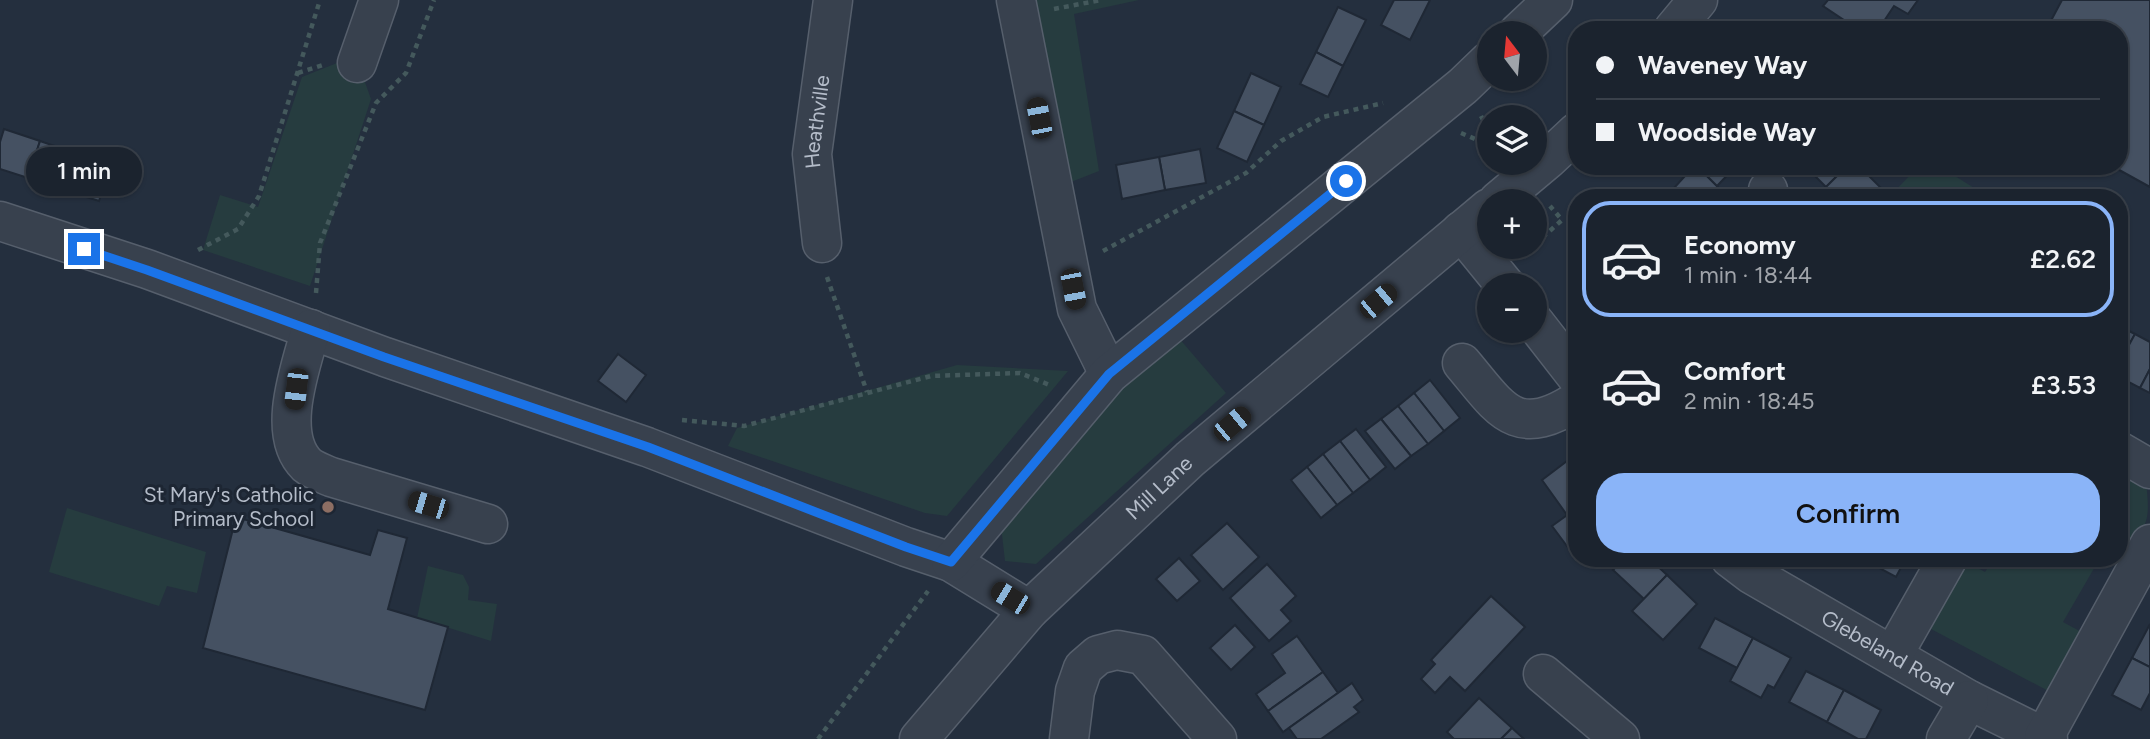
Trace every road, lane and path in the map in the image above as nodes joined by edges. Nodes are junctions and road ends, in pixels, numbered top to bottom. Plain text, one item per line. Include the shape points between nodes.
1 (320, 0) edge
2 (379, 0) edge
3 (434, 0) edge
4 (833, 0) edge
5 (1101, 0) edge
6 (1553, 0) edge
7 (1698, 0) edge
8 (1017, 8) edge
9 (1531, 21) edge
10 (1680, 21) edge
11 (357, 63) dead end
12 (1477, 72) edge
13 (1433, 111) junction
14 (1568, 140) edge
15 (1512, 189) edge
16 (1547, 203) dead end
17 (1475, 220) edge
18 (0, 221) edge
19 (1547, 233) edge
20 (822, 243) joint
21 (147, 270) junction
22 (1070, 270) junction
23 (1499, 273) edge
24 (313, 312) junction
25 (1547, 338) edge
26 (1462, 363) dead end
27 (1568, 365) edge
28 (1109, 374) junction
29 (867, 392) junction
30 (1568, 407) edge
31 (1077, 411) junction
32 (648, 447) junction
33 (2128, 456) edge
34 (2150, 469) edge
35 (488, 524) dead end
36 (2150, 544) edge
37 (951, 562) junction
38 (1741, 567) edge
39 (1943, 567) edge
40 (1029, 610) junction
41 (1893, 654) junction
42 (1543, 674) dead end
43 (1969, 700) junction
44 (2046, 738) edge
45 (818, 739) edge
46 (919, 739) edge
47 (1069, 739) edge
48 (1217, 739) edge
49 (1620, 739) edge
50 (1946, 739) edge

1 - 21 path via 259,195 238,229
2 - 11 street
3 - 24 path via 406,73 376,103 320,243
4 - 20 street, Heathville via 812,153
5 - 8 path
6 - 9 street
7 - 10 street
8 - 22 street
12 - 13 street
13 - 22 path via 1401,98 1323,117 1281,141 1246,173
13 - 28 street
14 - 15 street
16 - 19 path via 1562,220
17 - 23 street
17 - 40 street, Mill Lane via 1190,459
18 - 21 street
20 - 29 path via 818,252
21 - 24 street
22 - 28 street via 1077,309
24 - 32 street via 384,357
24 - 35 street via 291,422 295,448 308,466
25 - 27 street
26 - 30 street via 1508,415 1533,419
28 - 31 street
29 - 31 path via 932,376 1020,373 1054,387
29 - 32 path via 744,426 660,417
31 - 37 street
32 - 37 street
33 - 34 street
36 - 44 street
37 - 40 street
37 - 45 path
38 - 41 street, Glebeland Road
39 - 41 street
40 - 46 street, Mill Lane
41 - 43 street, Glebeland Road
42 - 49 street
43 - 44 street, Glebeland Road
43 - 50 street
47 - 48 street via 1074,691 1083,668 1098,655 1117,650 1143,655

